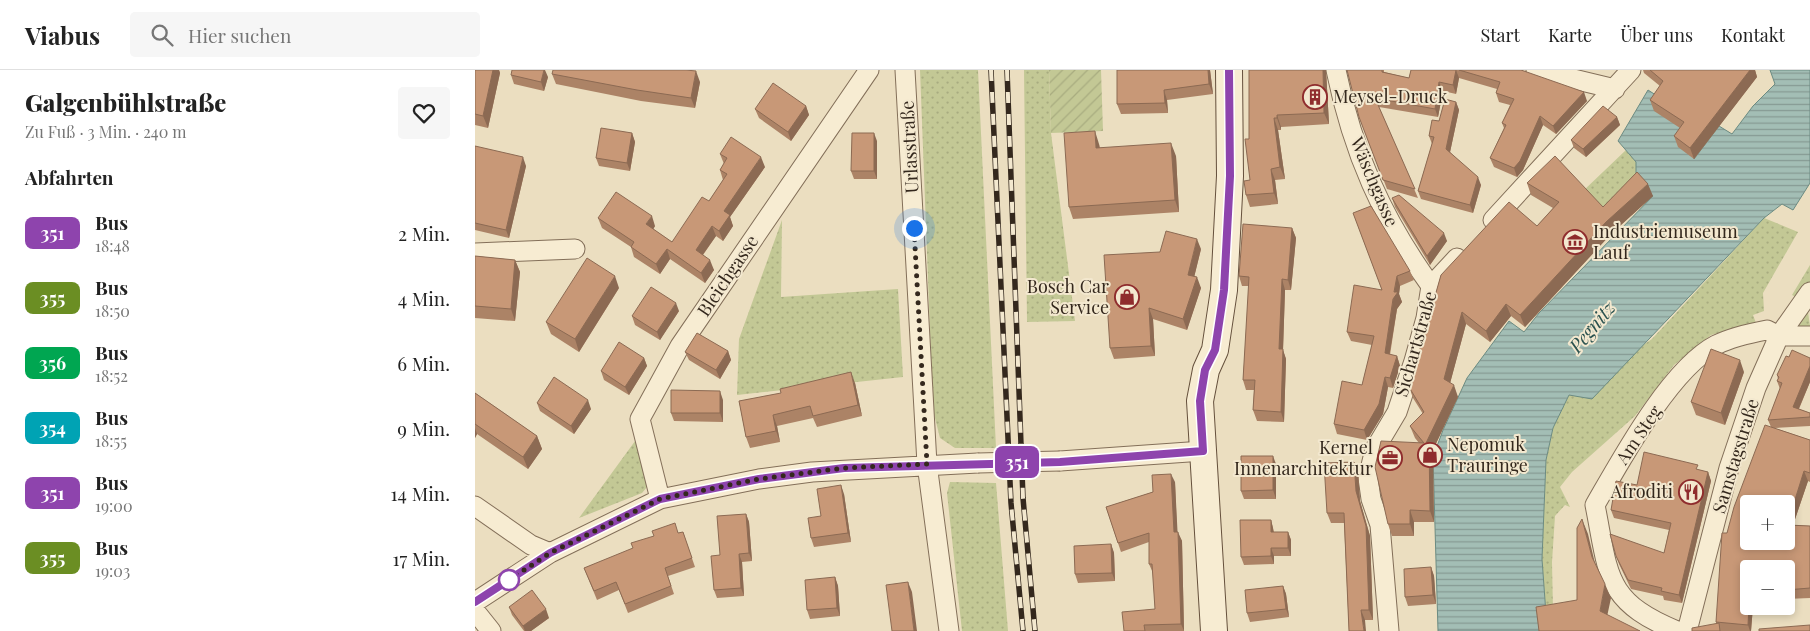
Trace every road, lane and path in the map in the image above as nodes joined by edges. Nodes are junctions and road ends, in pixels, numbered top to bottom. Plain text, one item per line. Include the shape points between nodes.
1 (869, 70) edge
2 (905, 70) edge
3 (1229, 70) edge
4 (1337, 70) edge
5 (1536, 70) edge
6 (1631, 70) edge
7 (1615, 89) junction
8 (575, 249) dead end
9 (475, 253) edge
10 (1431, 286) junction
11 (1810, 292) edge
12 (1779, 336) junction
13 (1810, 336) edge
14 (1203, 451) junction
15 (927, 464) junction
16 (660, 499) junction
17 (475, 506) edge
18 (550, 553) junction
19 (475, 602) edge
20 (475, 611) edge
21 (491, 631) edge
22 (949, 631) edge
23 (1214, 631) edge
24 (1389, 631) edge
25 (1677, 631) edge
26 (1687, 631) edge

1 - 16 street, Bleichgasse via 680,346 640,419
2 - 15 street, Urlasstraße
3 - 14 street via 1230,176 1225,281 1215,350 1205,370 1200,401
4 - 10 street, Wäschgasse via 1344,106 1365,170 1386,217
5 - 7 street
6 - 7 street, Sichartstraße
7 - 10 street, Sichartstraße
8 - 9 street
10 - 24 street, Sichartstraße via 1427,318 1414,361 1397,412 1375,449 1368,478 1380,525
11 - 12 street, Samstagstraße
12 - 13 street, Am Steg
12 - 25 street, Am Steg via 1767,330 1747,334 1716,346 1690,366 1644,423 1595,505 1611,581 1624,600 1643,615
12 - 26 street, Samstagstraße via 1729,468
14 - 15 street, bridge via 1060,462
14 - 23 street
15 - 16 street via 844,468 768,478
15 - 22 street, Urlasstraße
16 - 18 street
17 - 18 street via 531,545
18 - 19 street
20 - 21 street

